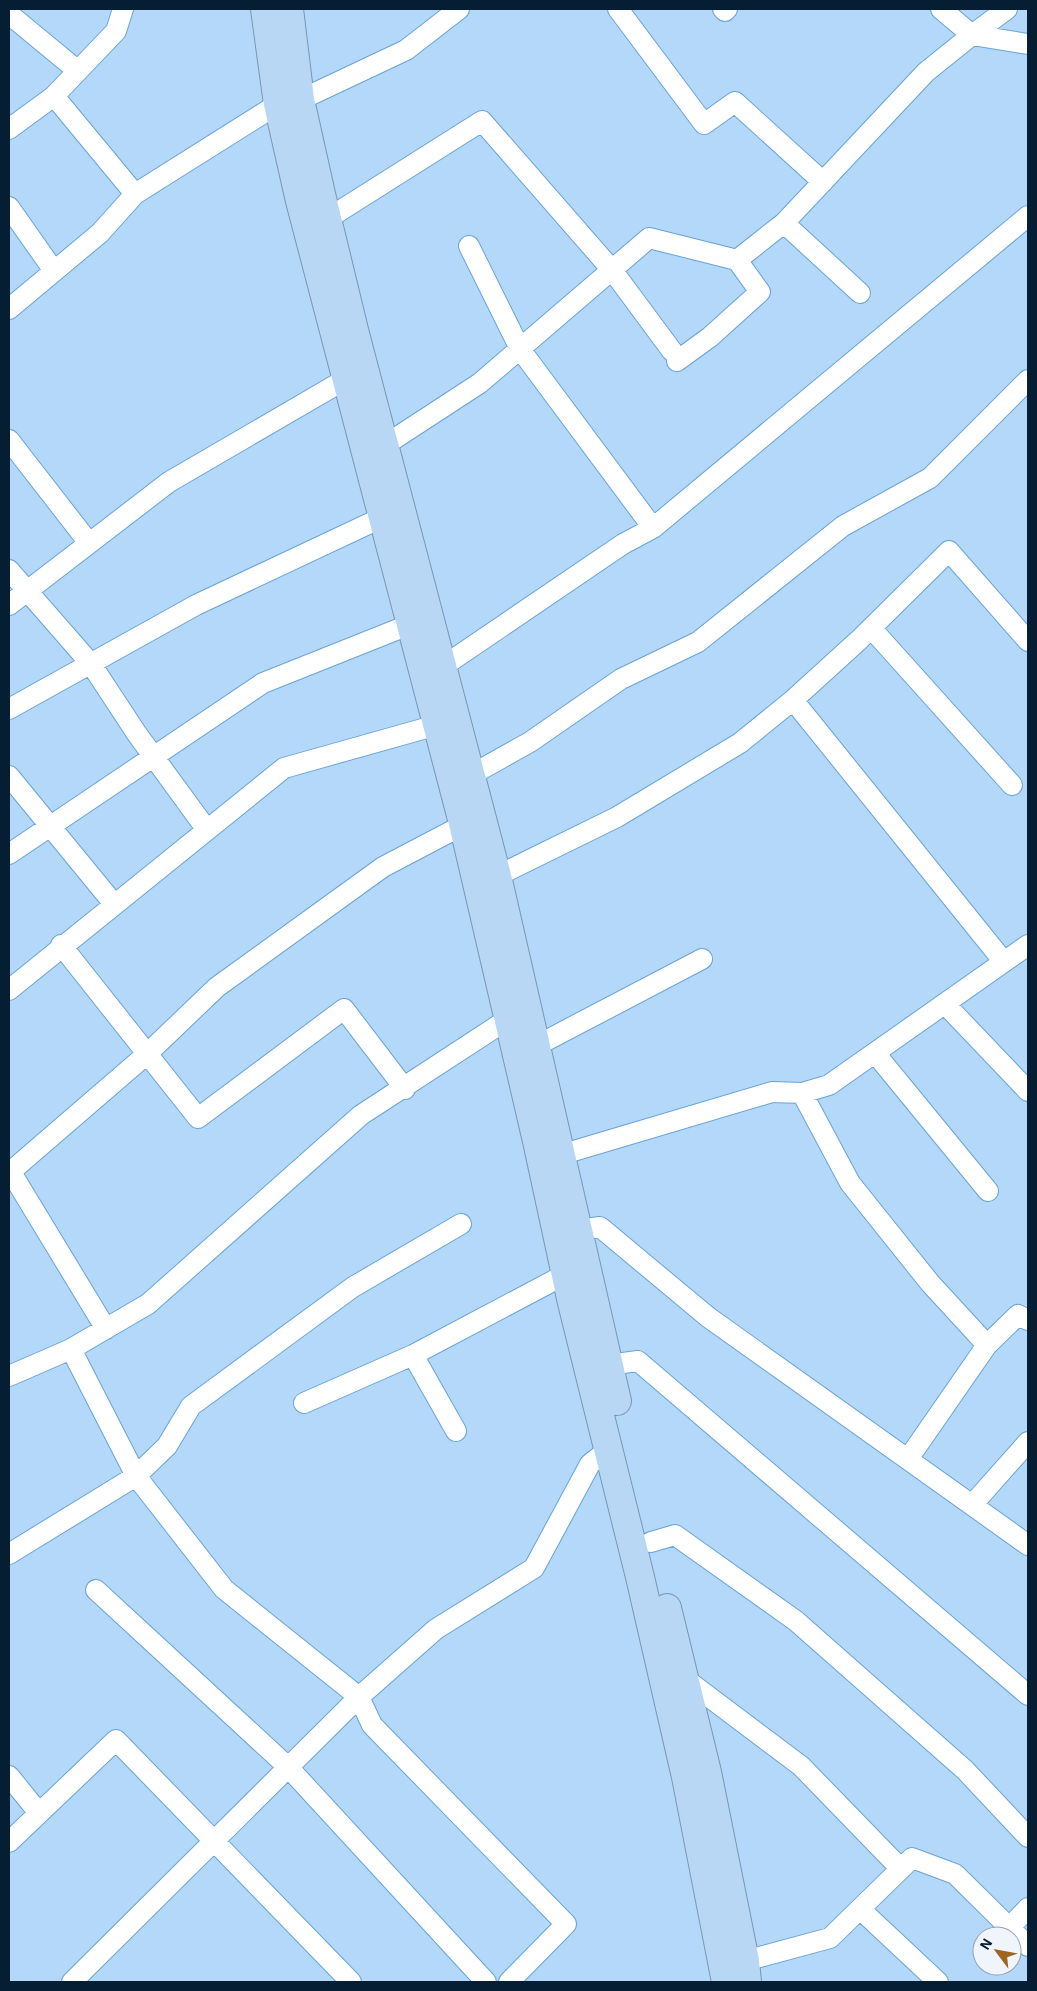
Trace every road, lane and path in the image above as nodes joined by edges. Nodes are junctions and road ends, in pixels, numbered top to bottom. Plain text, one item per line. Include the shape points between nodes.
1 (123, 9) edge
2 (265, 9) edge
3 (289, 9) edge
4 (459, 9) edge
5 (618, 9) edge
6 (724, 9) edge
7 (728, 9) edge
8 (941, 9) edge
9 (1006, 9) edge
10 (9, 14) edge
11 (972, 35) junction
12 (1028, 44) edge
13 (78, 70) junction
14 (54, 96) junction
15 (290, 102) junction
16 (9, 129) edge
17 (822, 182) junction
18 (135, 194) junction
19 (9, 208) edge
20 (1028, 216) edge
21 (327, 219) junction
22 (784, 223) junction
23 (469, 246) dead end
24 (737, 260) junction
25 (612, 270) junction
26 (54, 271) junction
27 (860, 293) dead end
28 (9, 310) edge
29 (520, 349) junction
30 (346, 379) junction
31 (1028, 380) edge
32 (9, 440) edge
33 (376, 448) junction
34 (393, 514) junction
35 (652, 528) junction
36 (89, 543) junction
37 (9, 570) edge
38 (26, 592) junction
39 (9, 605) edge
40 (411, 624) junction
41 (871, 628) junction
42 (1028, 641) edge
43 (91, 664) junction
44 (442, 667) junction
45 (793, 700) junction
46 (9, 709) edge
47 (446, 722) junction
48 (153, 756) junction
49 (471, 775) junction
50 (9, 776) edge
51 (1012, 785) dead end
52 (49, 825) junction
53 (463, 825) junction
54 (207, 830) junction
55 (9, 854) edge
56 (496, 876) junction
57 (114, 904) junction
58 (62, 945) junction
59 (1026, 949) edge
60 (702, 959) dead end
61 (1004, 962) junction
62 (9, 990) edge
63 (946, 1005) junction
64 (508, 1019) junction
65 (534, 1047) junction
66 (875, 1053) junction
67 (148, 1054) junction
68 (405, 1089) junction
69 (1028, 1091) edge
70 (802, 1093) junction
71 (551, 1157) junction
72 (9, 1171) edge
73 (988, 1191) dead end
74 (461, 1224) dead end
75 (578, 1230) junction
76 (566, 1274) junction
77 (1028, 1320) edge
78 (106, 1329) junction
79 (987, 1345) junction
80 (71, 1349) junction
81 (413, 1355) junction
82 (598, 1367) junction
83 (9, 1376) edge
84 (304, 1403) dead end
85 (456, 1431) dead end
86 (1028, 1442) edge
87 (609, 1449) junction
88 (908, 1459) junction
89 (136, 1476) junction
90 (972, 1505) junction
91 (1028, 1545) edge
92 (642, 1546) junction
93 (9, 1554) edge
94 (96, 1590) dead end
95 (684, 1678) junction
96 (1028, 1695) edge
97 (359, 1697) junction
98 (288, 1767) junction
99 (9, 1776) edge
100 (39, 1813) junction
101 (1028, 1837) edge
102 (213, 1840) junction
103 (9, 1842) edge
104 (901, 1869) junction
105 (1028, 1908) edge
106 (860, 1909) junction
107 (1008, 1926) edge
108 (1012, 1926) edge
109 (736, 1973) edge
110 (72, 1982) edge
111 (351, 1982) edge
112 (486, 1982) edge
113 (509, 1982) edge
114 (938, 1982) edge

1 - 13 street via 116,31
2 - 15 highway
3 - 15 highway
4 - 15 street via 406,50
5 - 17 street via 704,124 735,102
6 - 7 street
8 - 11 street
9 - 11 street
10 - 13 street
11 - 12 street
11 - 17 street via 926,72
13 - 14 street
14 - 16 street
14 - 18 street
15 - 18 street
15 - 21 highway
15 - 30 highway via 300,201
17 - 22 street
18 - 26 street via 100,233
19 - 26 street
20 - 35 street
21 - 25 street via 482,121
21 - 33 highway
22 - 24 street
22 - 27 street
23 - 29 street
24 - 25 street via 649,238
24 - 25 street via 760,292 710,337 675,356
25 - 29 street
26 - 28 street
29 - 33 street via 480,383
29 - 35 street
30 - 33 highway
30 - 36 street via 169,482
31 - 49 street via 930,478 844,526 698,642 621,679 530,742
32 - 36 street
33 - 34 highway
34 - 40 highway
34 - 43 street via 196,605
34 - 44 highway
35 - 44 street via 623,544
36 - 38 street
37 - 38 street
38 - 39 street
38 - 43 street
40 - 47 highway
40 - 48 street via 263,683
41 - 42 street via 949,551
41 - 45 street
41 - 51 street
43 - 46 street
43 - 48 street
44 - 47 highway
45 - 56 street via 740,743 617,817
45 - 61 street
47 - 49 highway
47 - 53 highway
47 - 54 street via 284,768
48 - 52 street
48 - 54 street
49 - 56 highway
50 - 52 street
52 - 55 street
52 - 57 street
53 - 64 highway
53 - 67 street via 383,868 225,982
54 - 57 street
56 - 65 highway
57 - 58 street
58 - 62 street
58 - 67 street
59 - 61 street
60 - 65 street
61 - 63 street
63 - 66 street
63 - 69 street
64 - 68 street
64 - 71 highway
65 - 71 highway
66 - 70 street via 829,1085
66 - 73 street
67 - 68 street via 198,1118 344,1009
67 - 72 street
68 - 78 street via 362,1115 148,1304
70 - 71 street via 772,1092
70 - 79 street via 850,1183 930,1283
71 - 75 highway
71 - 76 highway
72 - 78 street
74 - 89 street via 352,1287 191,1406 167,1446
75 - 82 highway
75 - 88 street via 600,1227 708,1317
76 - 81 street
76 - 82 highway
77 - 79 street via 1018,1316
78 - 80 street
79 - 88 street
80 - 83 street
80 - 89 street
81 - 84 street
81 - 85 street
82 - 87 highway
82 - 92 highway
82 - 96 street via 638,1361
86 - 90 street
87 - 92 highway
87 - 97 street via 590,1464 534,1568 436,1629
88 - 90 street
89 - 93 street
89 - 97 street via 224,1589
90 - 91 street
92 - 95 highway
92 - 101 street via 675,1535 796,1622 965,1770
92 - 109 highway via 686,1777
94 - 98 street
95 - 104 street via 801,1766
95 - 109 highway via 707,1772
97 - 98 street
97 - 113 street via 372,1725 566,1924
98 - 102 street
98 - 112 street
99 - 100 street
100 - 102 street via 116,1740
100 - 103 street
102 - 110 street
102 - 111 street
104 - 106 street
104 - 107 street via 912,1858 955,1874
105 - 108 street
106 - 109 street via 830,1938
106 - 114 street

